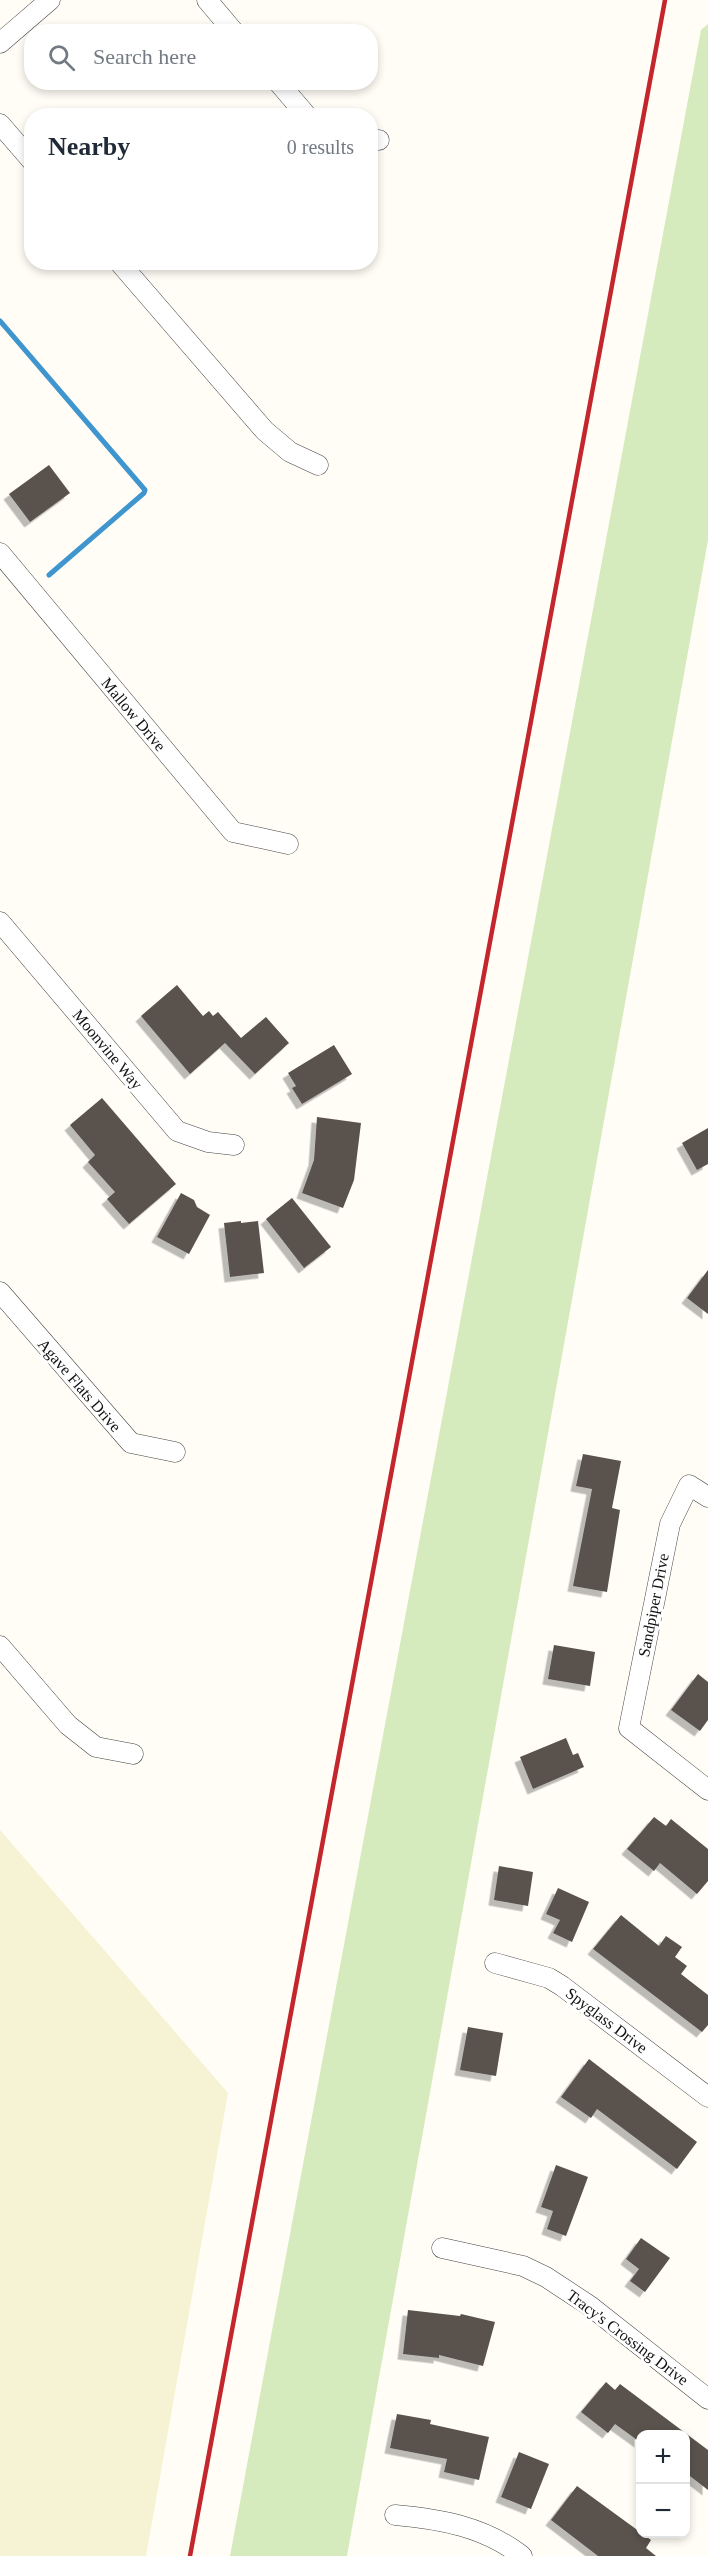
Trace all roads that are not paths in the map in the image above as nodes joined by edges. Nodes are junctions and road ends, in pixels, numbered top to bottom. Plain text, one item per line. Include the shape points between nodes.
1 (50, 0) edge
2 (207, 0) edge
3 (227, 24) edge
4 (0, 43) edge
5 (286, 90) edge
6 (300, 108) edge
7 (0, 124) edge
8 (24, 152) edge
9 (126, 270) edge
10 (318, 465) dead end
11 (0, 553) edge
12 (288, 844) dead end
13 (0, 922) edge
14 (234, 1145) dead end
15 (0, 1292) edge
16 (175, 1452) dead end
17 (708, 1497) edge
18 (0, 1646) edge
19 (133, 1754) dead end
20 (708, 1790) edge
21 (495, 1963) dead end
22 (708, 2097) edge
23 (442, 2248) dead end
24 (708, 2399) edge
25 (395, 2515) dead end
26 (522, 2556) edge

1 - 4 street
2 - 3 street
5 - 6 street
7 - 8 street
9 - 10 street via 265,431 291,452
11 - 12 street, Mallow Drive via 233,832
13 - 14 street, Moonvine Way via 177,1131 208,1142
15 - 16 street, Agave Flats Drive via 131,1443
17 - 20 street, Sandpiper Drive via 689,1485 670,1524 629,1728
18 - 19 street via 69,1725 96,1748
21 - 22 street, Spyglass Drive via 549,1978 562,1986
23 - 24 street, Tracy's Crossing Drive via 523,2266 546,2277 590,2306
25 - 26 street via 429,2518 490,2534

